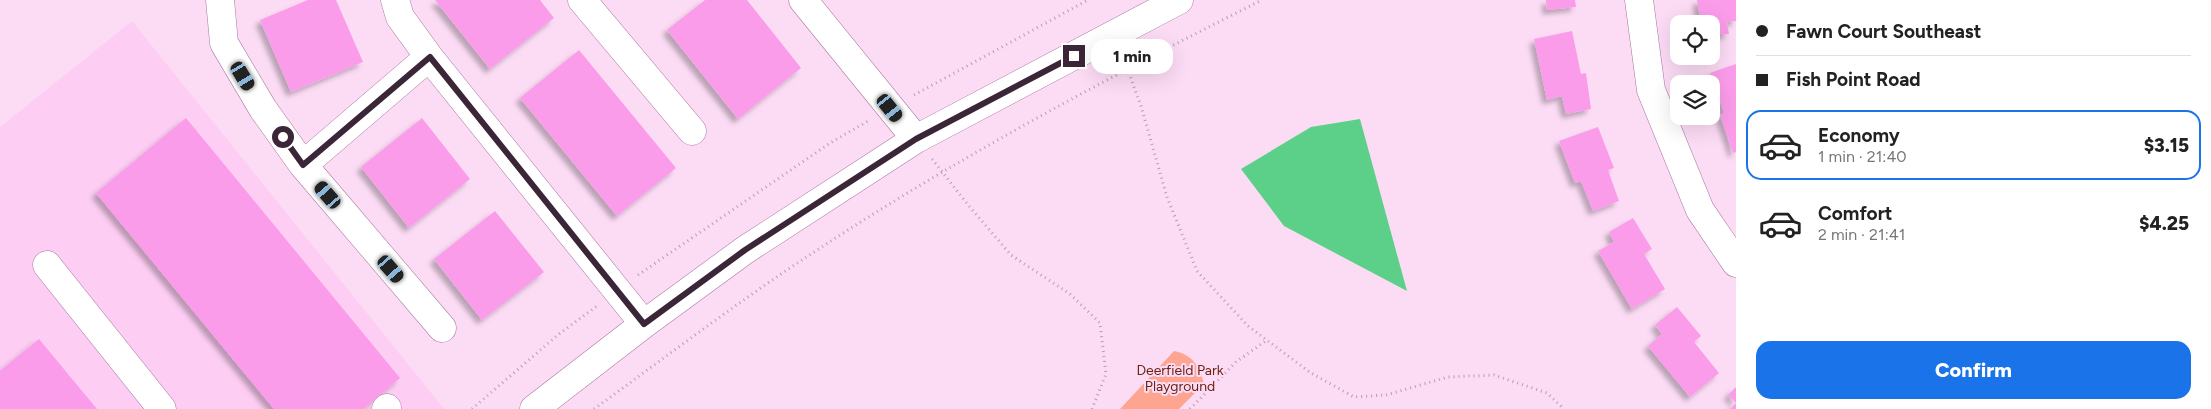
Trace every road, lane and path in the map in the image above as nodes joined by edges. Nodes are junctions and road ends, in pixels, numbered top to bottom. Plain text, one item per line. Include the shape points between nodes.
1 (220, 0) edge
2 (395, 0) edge
3 (582, 0) edge
4 (803, 0) edge
5 (1088, 0) edge
6 (1179, 0) edge
7 (1262, 0) edge
8 (1639, 0) edge
9 (430, 57) junction
10 (1127, 68) junction
11 (890, 108) junction
12 (692, 131) dead end
13 (916, 139) junction
14 (303, 165) junction
15 (942, 172) junction
16 (1736, 263) edge
17 (47, 265) dead end
18 (616, 291) junction
19 (644, 324) junction
20 (442, 328) dead end
21 (1267, 340) junction
22 (162, 409) edge
23 (472, 409) edge
24 (534, 409) edge
25 (594, 409) edge
26 (1092, 409) edge
27 (1190, 409) edge
28 (1564, 409) edge

1 - 14 street via 224,43 263,108
2 - 9 street via 400,17
3 - 12 street
4 - 11 street
5 - 11 path
6 - 13 street
7 - 10 path
8 - 16 street via 1651,90 1700,210
9 - 14 street
9 - 18 street
10 - 15 path
10 - 21 path via 1167,198 1197,270 1248,326
11 - 13 street
11 - 18 path via 830,144
13 - 15 path
13 - 19 street via 745,250
14 - 20 street
15 - 25 path via 803,259
15 - 26 path via 1011,254 1070,294 1100,323 1106,374
17 - 22 street
18 - 19 street
18 - 23 path via 559,334
19 - 24 street
21 - 27 path via 1236,362
21 - 28 path via 1311,373 1354,397 1386,395 1448,378 1494,375 1547,394

